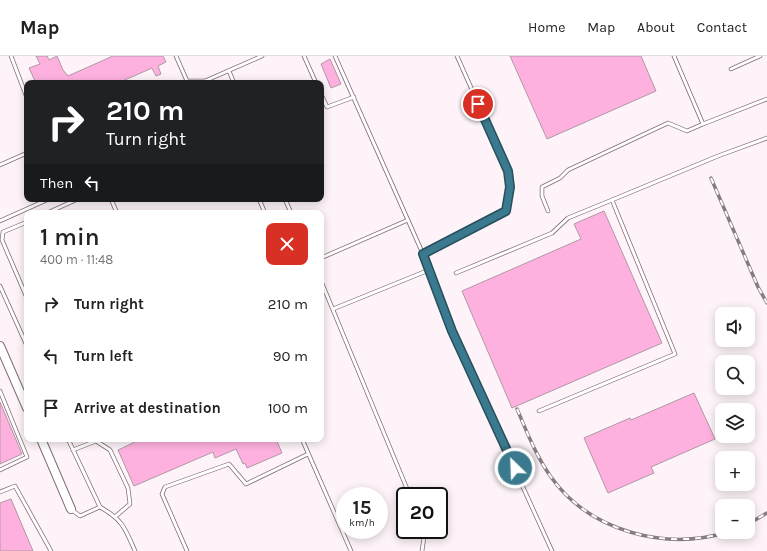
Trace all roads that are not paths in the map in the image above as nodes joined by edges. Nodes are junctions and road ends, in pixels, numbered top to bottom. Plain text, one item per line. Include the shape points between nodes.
1 (11, 56) edge
2 (176, 56) edge
3 (262, 56) edge
4 (304, 56) edge
5 (335, 56) edge
6 (457, 56) edge
7 (674, 56) edge
8 (760, 56) edge
9 (731, 69) dead end
10 (229, 71) junction
11 (186, 80) edge
12 (210, 80) edge
13 (233, 80) edge
14 (315, 80) edge
15 (24, 90) edge
16 (354, 97) junction
17 (767, 99) edge
18 (324, 102) edge
19 (703, 124) junction
20 (767, 138) edge
21 (24, 154) edge
22 (0, 165) edge
23 (612, 200) junction
24 (42, 202) edge
25 (71, 202) edge
26 (24, 210) edge
27 (24, 210) edge
28 (54, 210) edge
29 (548, 211) dead end
30 (408, 220) junction
31 (0, 221) edge
32 (24, 223) edge
33 (423, 254) junction
34 (324, 257) edge
35 (429, 270) junction
36 (456, 273) dead end
37 (0, 286) edge
38 (324, 288) edge
39 (24, 291) edge
40 (333, 309) junction
41 (24, 339) edge
42 (0, 346) edge
43 (0, 391) edge
44 (24, 401) edge
45 (539, 410) dead end
46 (42, 442) edge
47 (70, 442) edge
48 (94, 442) edge
49 (98, 442) edge
50 (303, 442) edge
51 (74, 450) junction
52 (308, 454) junction
53 (0, 470) edge
54 (406, 487) edge
55 (0, 492) edge
56 (100, 507) junction
57 (71, 509) joint
58 (116, 516) junction
59 (424, 539) edge
60 (52, 551) edge
61 (135, 551) edge
62 (187, 551) edge
63 (351, 551) edge
64 (422, 551) edge
65 (552, 551) edge

1 - 15 lane
2 - 11 lane
3 - 10 lane
4 - 14 lane
5 - 16 lane
6 - 33 lane via 508,171 510,187 506,211
7 - 19 lane
8 - 9 lane
10 - 12 lane
10 - 13 lane
16 - 18 lane via 326,107
16 - 30 lane
17 - 19 lane
19 - 29 lane via 687,131 668,123 568,170 560,178 542,187 542,196
20 - 23 lane
21 - 22 lane
23 - 36 lane via 568,218 552,233
23 - 45 lane via 675,354
24 - 26 lane
25 - 28 lane
27 - 31 lane
30 - 33 lane
30 - 34 lane
32 - 39 lane via 3,232 2,240
33 - 35 lane
35 - 40 lane
35 - 65 lane via 452,331
37 - 41 lane
38 - 40 lane
40 - 54 lane
42 - 44 street
43 - 53 lane via 27,457
46 - 57 street
47 - 51 lane
48 - 51 lane
49 - 58 lane via 110,450 128,488 130,504
50 - 52 lane
51 - 56 lane
52 - 62 lane via 246,484 229,464 165,487 162,494
52 - 63 lane
55 - 60 lane via 15,486
56 - 57 lane via 80,516
56 - 58 lane
58 - 61 lane via 126,530
59 - 64 lane

